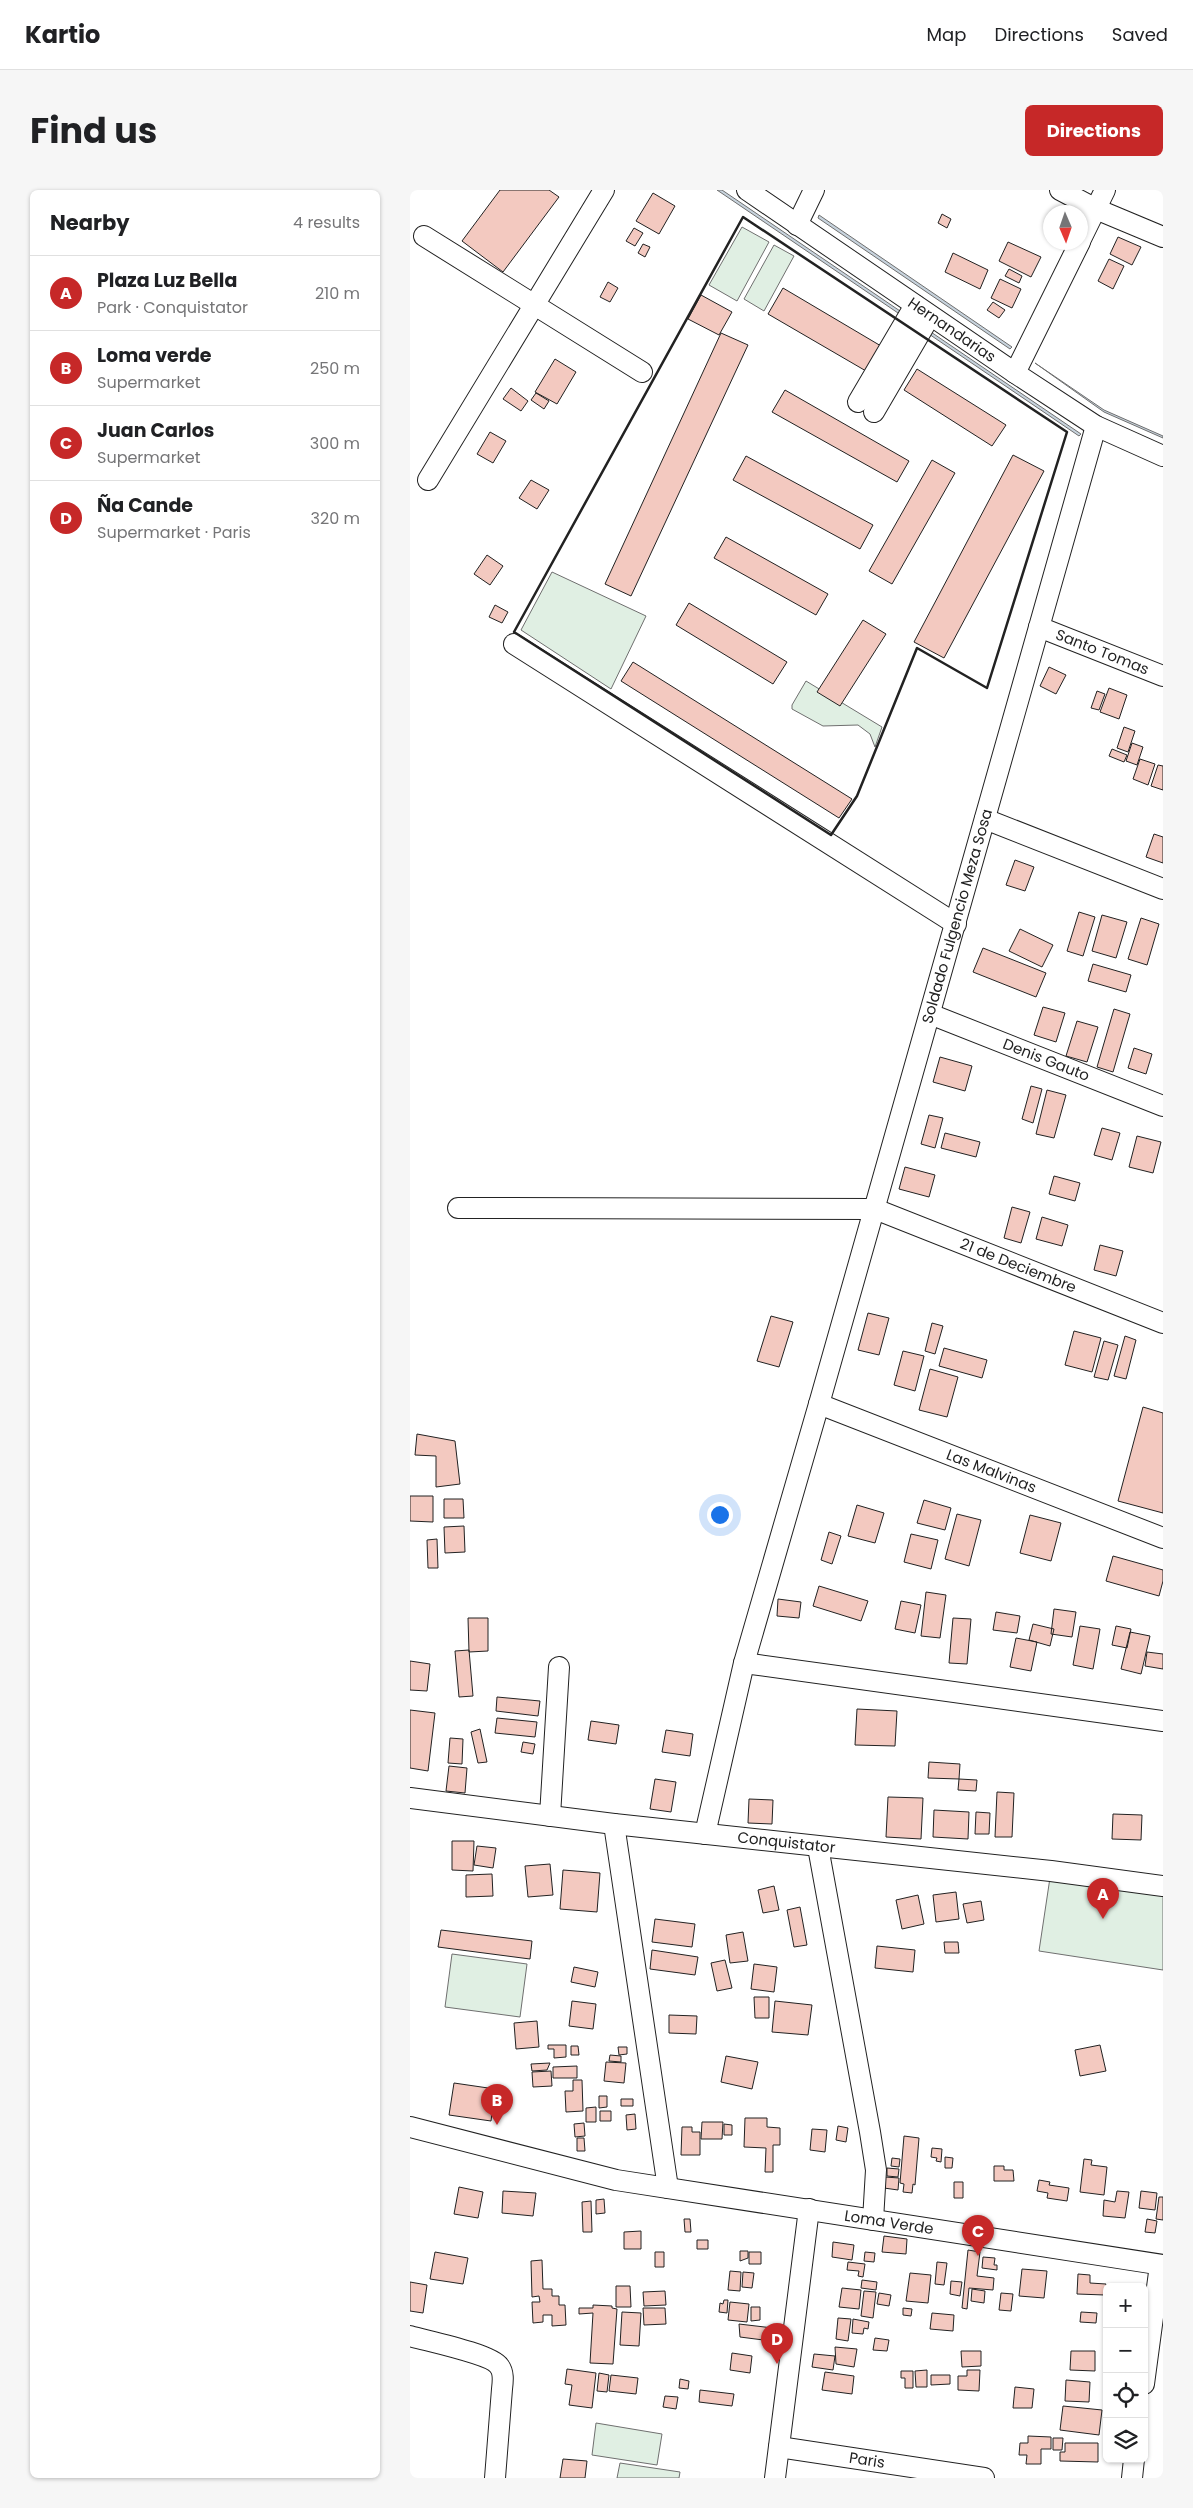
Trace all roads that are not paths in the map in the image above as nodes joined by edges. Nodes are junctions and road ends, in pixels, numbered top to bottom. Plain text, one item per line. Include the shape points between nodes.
1 (604, 190) edge
2 (747, 190) edge
3 (814, 190) edge
4 (1060, 190) edge
5 (1105, 190) edge
6 (1096, 208) junction
7 (797, 225) junction
8 (1088, 225) edge
9 (424, 236) dead end
10 (1163, 237) edge
11 (1076, 250) edge
12 (534, 304) junction
13 (923, 311) junction
14 (642, 372) dead end
15 (1015, 374) junction
16 (866, 407) dead end
17 (1096, 426) junction
18 (1163, 456) edge
19 (428, 480) dead end
20 (1040, 627) junction
21 (514, 644) dead end
22 (1163, 676) edge
23 (985, 819) junction
24 (1163, 889) edge
25 (956, 924) junction
26 (930, 1014) junction
27 (1163, 1106) edge
28 (458, 1208) dead end
29 (875, 1209) junction
30 (1163, 1323) edge
31 (820, 1404) junction
32 (1163, 1538) edge
33 (744, 1663) junction
34 (560, 1667) dead end
35 (1163, 1721) edge
36 (410, 1798) edge
37 (550, 1816) junction
38 (614, 1824) junction
39 (705, 1834) junction
40 (818, 1848) junction
41 (1163, 1886) edge
42 (410, 2127) edge
43 (668, 2188) junction
44 (809, 2209) junction
45 (873, 2220) junction
46 (1162, 2265) edge
47 (410, 2336) edge
48 (1146, 2373) edge
49 (779, 2447) junction
50 (1134, 2463) edge
51 (495, 2478) edge
52 (775, 2478) edge
53 (984, 2478) edge
54 (1132, 2478) edge

1 - 12 street
2 - 7 street, Hernandarias
3 - 7 street
4 - 6 street
5 - 6 street
6 - 8 street
6 - 10 street
7 - 13 street, Hernandarias
9 - 12 street
11 - 15 street
12 - 14 street
12 - 19 street
13 - 15 street, Hernandarias
13 - 16 street
15 - 17 street, Hernandarias
17 - 18 street, Hernandarias
17 - 20 street, Soldado Fulgencio Meza Sosa
20 - 22 street, Santo Tomas
20 - 23 street, Soldado Fulgencio Meza Sosa
21 - 25 street
23 - 24 street
23 - 25 street, Soldado Fulgencio Meza Sosa
25 - 26 street, Soldado Fulgencio Meza Sosa
26 - 27 street, Denis Gauto
26 - 29 street, Soldado Fulgencio Meza Sosa
28 - 29 street
29 - 30 street, 21 de Deciembre
29 - 31 street, Soldado Fulgencio Meza Sosa
31 - 32 street, Las Malvinas
31 - 33 street, Soldado Fulgencio Meza Sosa
33 - 35 street
33 - 39 street, Soldado Fulgencio Meza Sosa
34 - 37 street
36 - 37 street, Conquistator
37 - 38 street, Conquistator
38 - 39 street, Conquistator
38 - 43 street
39 - 40 street, Conquistator
40 - 41 street, Conquistator via 1051,1871
40 - 45 street via 872,2142 876,2170
42 - 43 street, Loma Verde via 616,2180
43 - 44 street, Loma Verde
44 - 45 street, Loma Verde
44 - 49 street
45 - 46 street, Loma Verde
46 - 48 street
47 - 51 street via 486,2356 499,2365 503,2374
49 - 52 street
49 - 53 street, Paris
50 - 54 street

